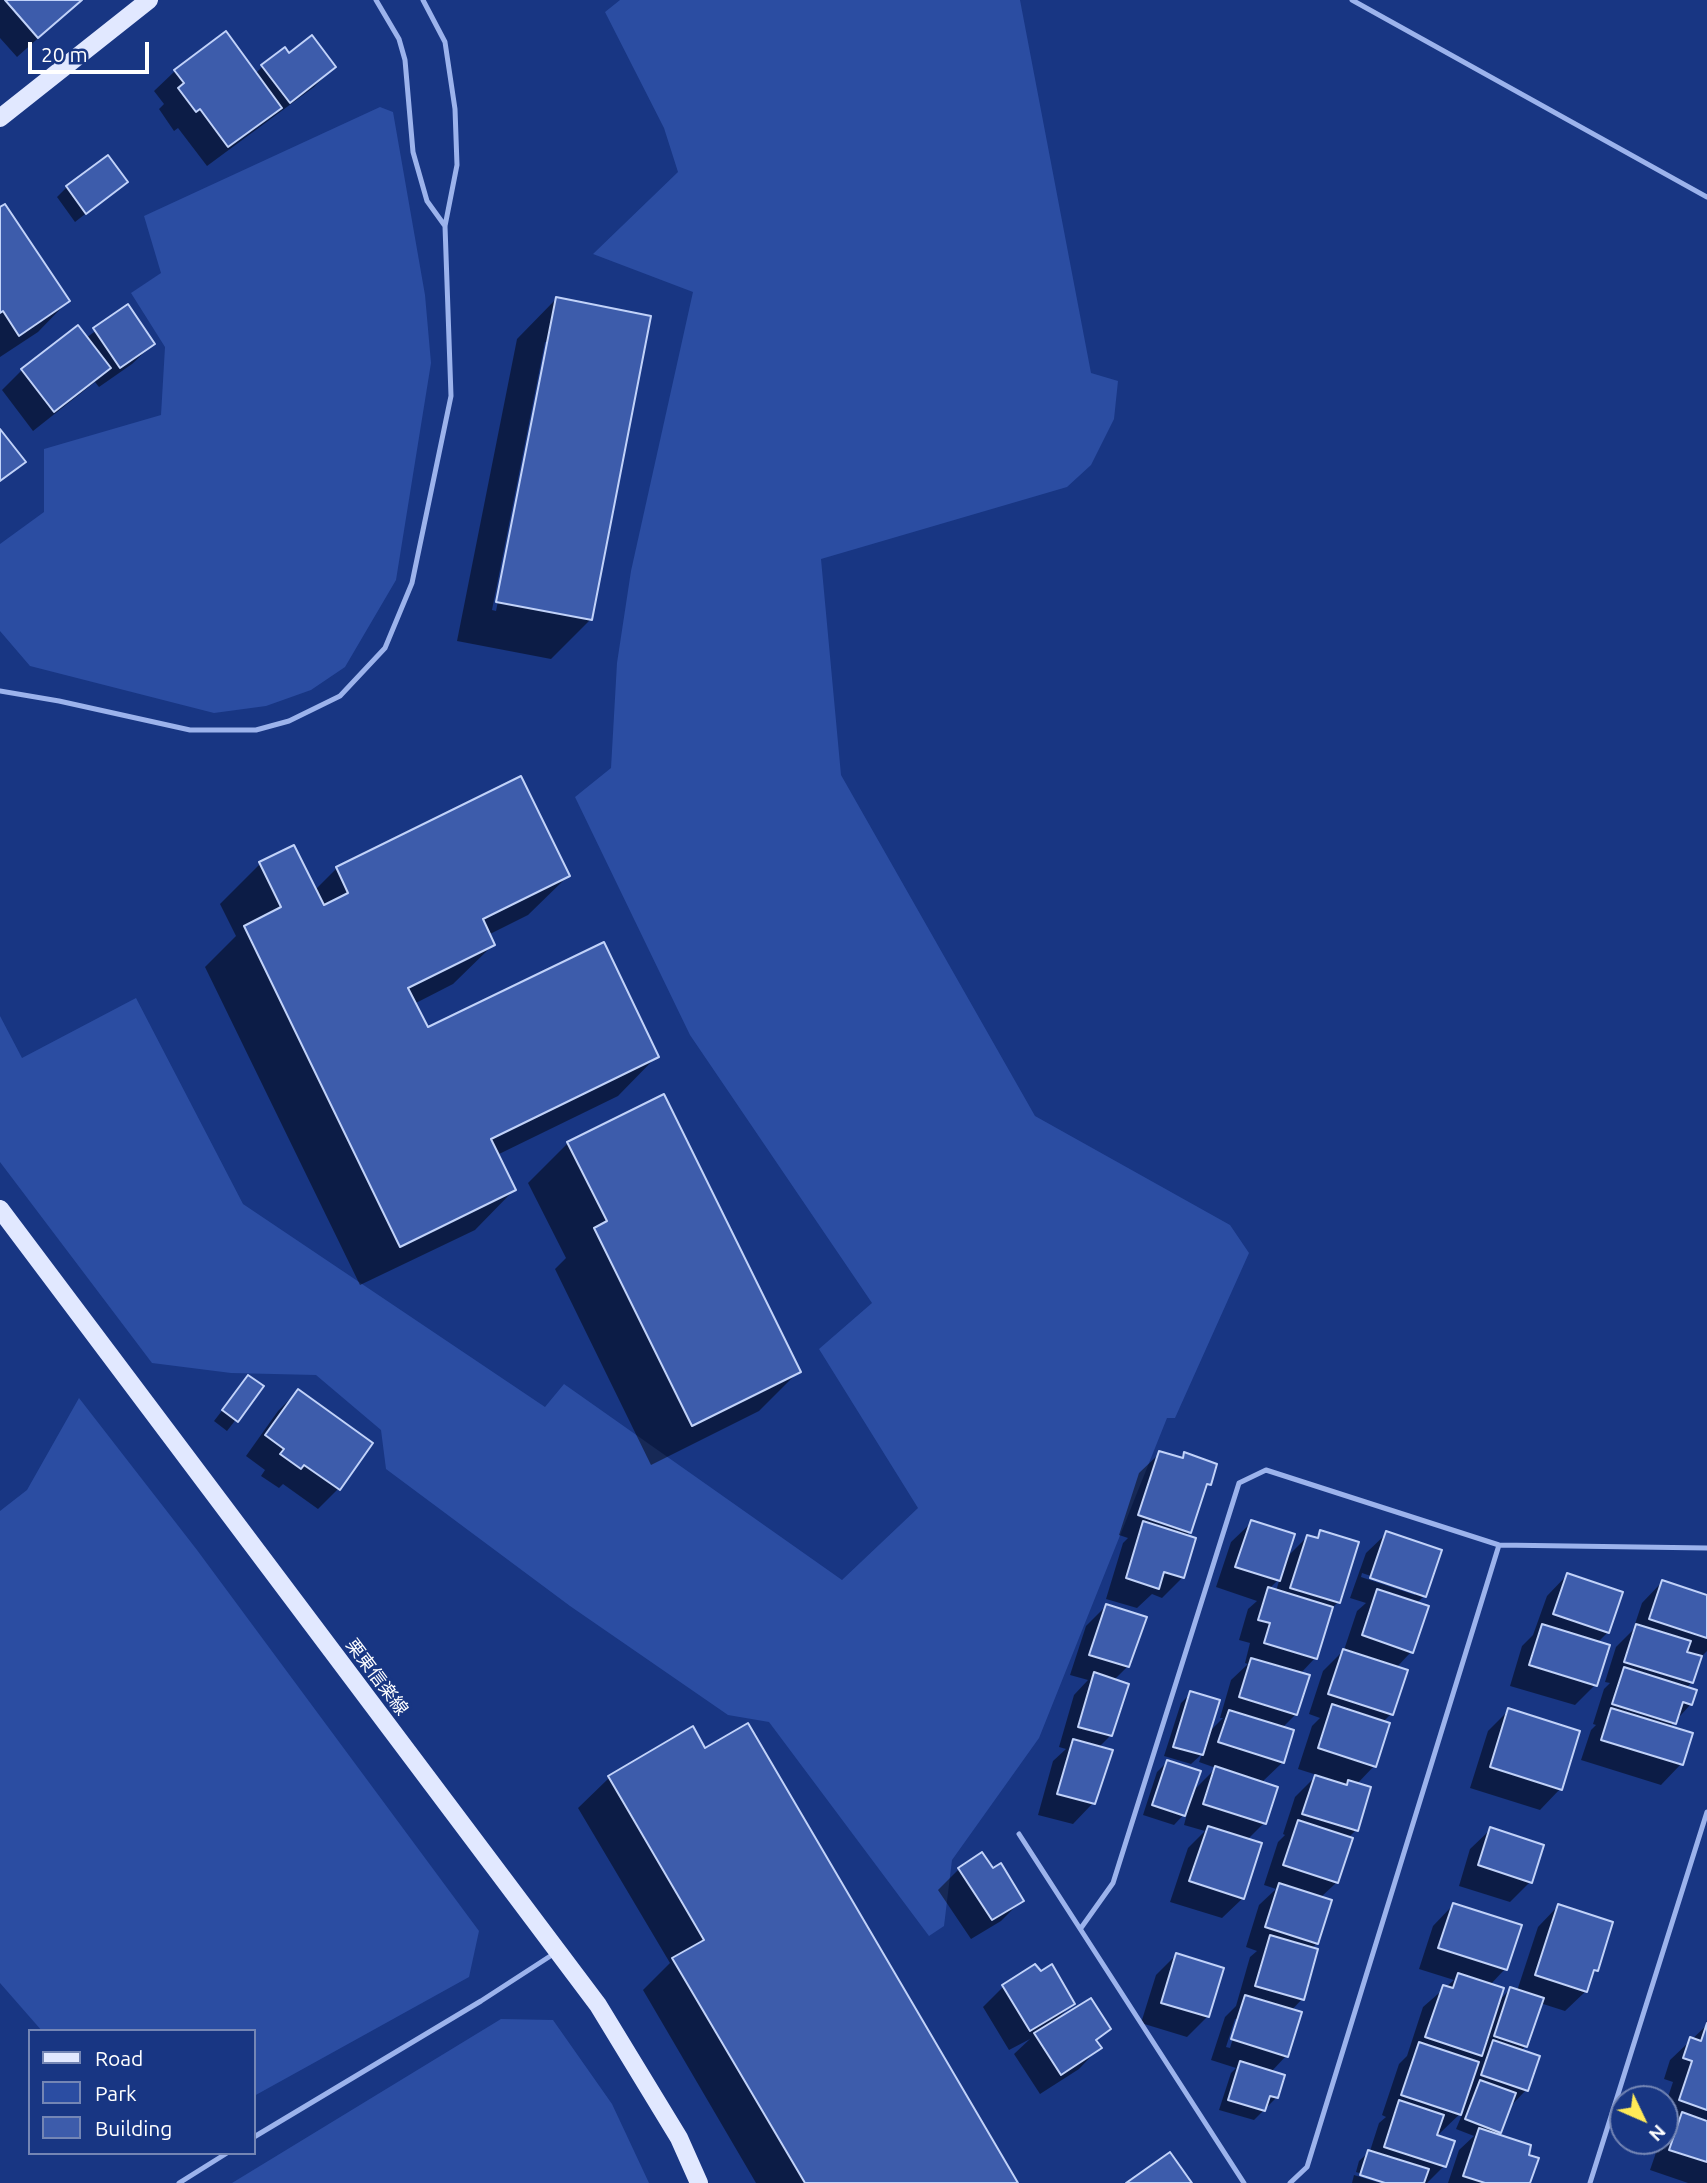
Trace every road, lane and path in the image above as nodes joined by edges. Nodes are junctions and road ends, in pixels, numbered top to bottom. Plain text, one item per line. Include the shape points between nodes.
1 (149, 0) edge
2 (376, 0) edge
3 (422, 0) edge
4 (1352, 0) edge
5 (0, 118) edge
6 (1707, 197) edge
7 (445, 226) junction
8 (0, 691) edge
9 (0, 1209) edge
10 (1499, 1545) junction
11 (1707, 1548) edge
12 (1707, 1812) edge
13 (1018, 1834) dead end
14 (1081, 1928) junction
15 (557, 1952) junction
16 (256, 2136) edge
17 (224, 2155) edge
18 (179, 2183) edge
19 (699, 2183) edge
20 (1244, 2183) edge
21 (1290, 2183) edge
22 (1590, 2183) edge

1 - 5 main road
2 - 7 lane via 399,39 405,60 412,152 427,201
3 - 7 lane via 445,42 455,109 457,165
4 - 6 lane
7 - 8 lane via 451,396 412,583 385,648 340,696 289,721 256,730 190,730
9 - 15 main road, 栗東信楽線
10 - 11 lane
10 - 14 lane via 1266,1470 1239,1483 1113,1883
10 - 21 lane via 1307,2167
12 - 22 lane
13 - 14 lane
14 - 20 lane
15 - 16 lane
15 - 19 main road, 栗東信楽線 via 598,2005 679,2138
17 - 18 lane

